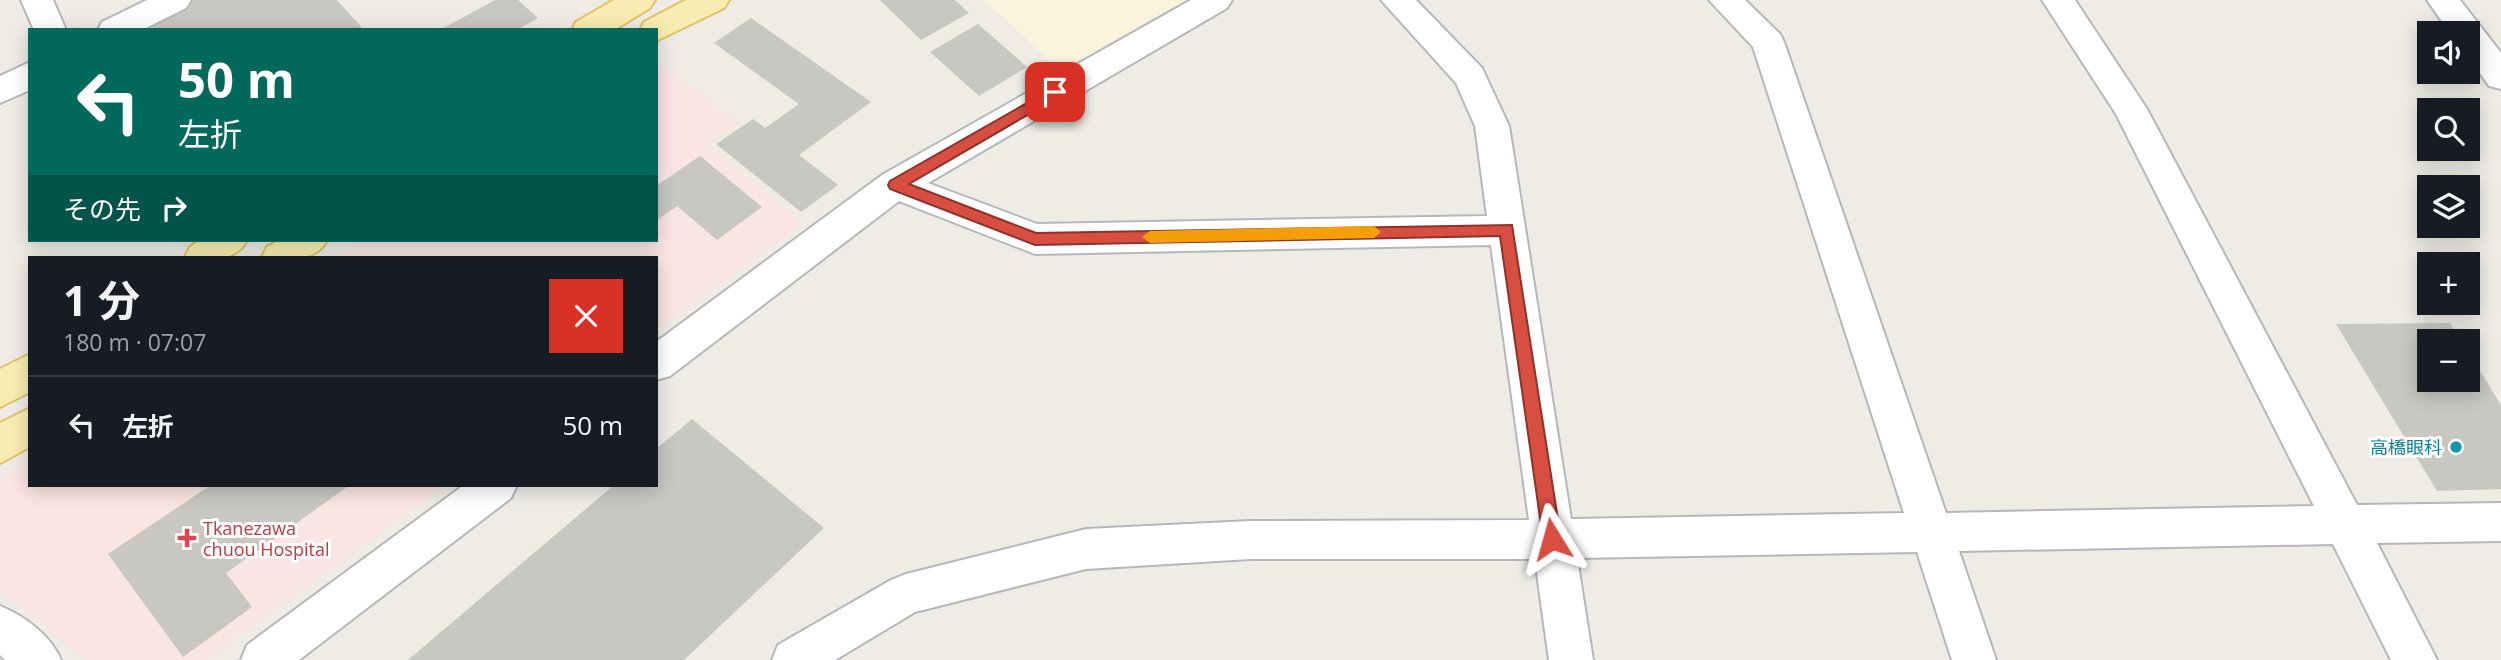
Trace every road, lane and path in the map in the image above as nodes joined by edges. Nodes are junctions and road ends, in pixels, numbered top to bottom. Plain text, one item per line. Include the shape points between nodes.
1 (37, 0) edge
2 (174, 0) edge
3 (639, 0) edge
4 (713, 0) edge
5 (1216, 0) edge
6 (1397, 0) edge
7 (1725, 0) edge
8 (2058, 0) edge
9 (2443, 0) edge
10 (49, 28) edge
11 (118, 28) edge
12 (591, 28) edge
13 (658, 29) edge
14 (28, 75) edge
15 (2501, 77) edge
16 (0, 91) edge
17 (895, 185) junction
18 (1507, 230) junction
19 (226, 242) edge
20 (305, 242) edge
21 (205, 256) edge
22 (281, 256) edge
23 (658, 363) edge
24 (28, 372) edge
25 (0, 390) edge
26 (28, 426) edge
27 (0, 444) edge
28 (493, 487) edge
29 (2501, 522) edge
30 (2346, 524) junction
31 (1932, 532) junction
32 (1552, 539) junction
33 (0, 627) edge
34 (38, 660) edge
35 (263, 660) edge
36 (794, 660) edge
37 (1571, 660) edge
38 (1974, 660) edge
39 (2415, 660) edge

1 - 10 street
2 - 11 street
3 - 12 main road
4 - 13 main road
5 - 17 street
6 - 18 street via 1469,77 1492,126
7 - 31 street via 1768,42
8 - 30 street via 2130,109
9 - 15 street
14 - 16 street
17 - 18 street via 1035,239
17 - 23 street
18 - 32 street
19 - 21 main road
20 - 22 main road
24 - 25 main road
26 - 27 main road
28 - 35 street
29 - 30 street
30 - 31 street
30 - 39 street
31 - 32 street
31 - 38 street
32 - 36 street via 1250,540 1086,549 906,594
32 - 37 street
33 - 34 street

